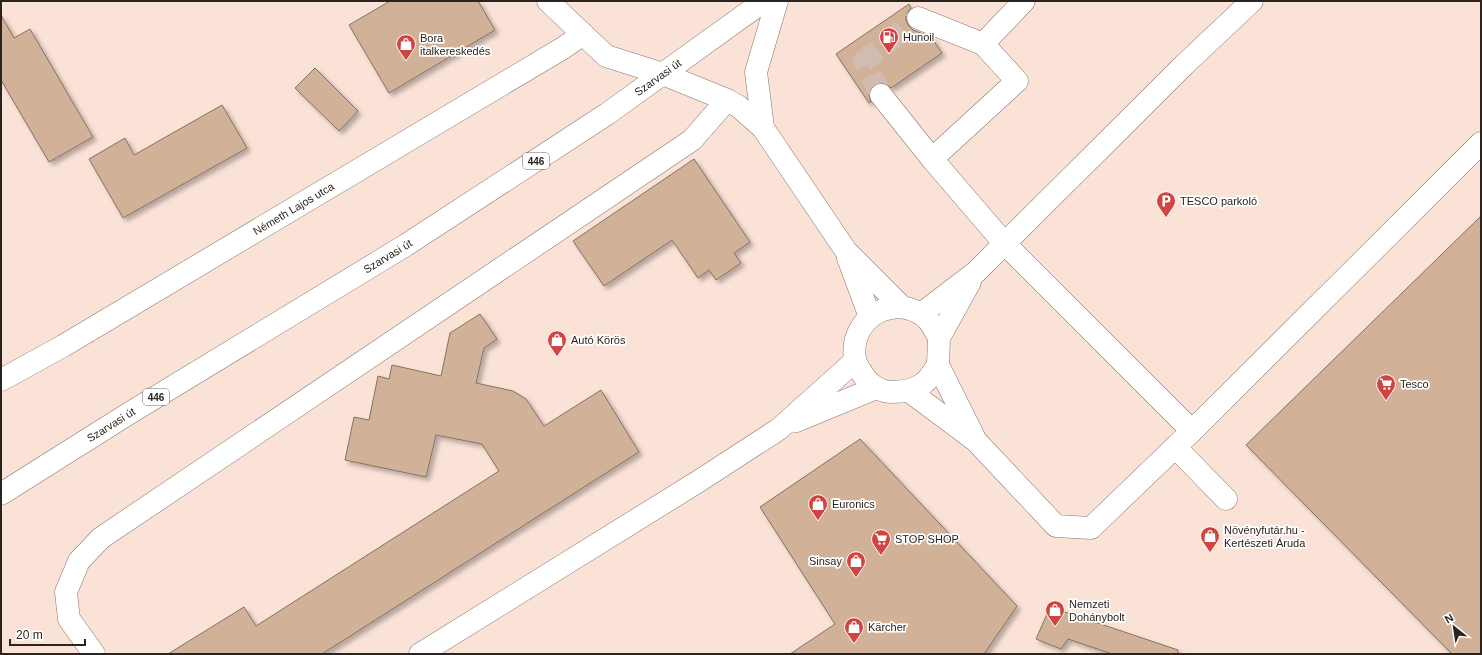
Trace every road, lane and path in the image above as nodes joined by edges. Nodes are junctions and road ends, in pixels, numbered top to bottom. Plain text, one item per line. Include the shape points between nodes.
1 (548, 1) edge
2 (764, 1) edge
3 (777, 1) edge
4 (1024, 1) edge
5 (1252, 1) edge
6 (918, 18) dead end
7 (584, 34) junction
8 (983, 44) junction
9 (663, 74) junction
10 (881, 95) tunnel mouth
11 (727, 100) junction
12 (763, 128) junction
13 (1481, 143) edge
14 (932, 159) junction
15 (1005, 244) junction
16 (846, 251) junction
17 (976, 272) junction
18 (912, 311) junction
19 (870, 316) junction
20 (939, 338) junction
21 (855, 361) junction
22 (938, 365) junction
23 (1, 380) edge
24 (876, 388) junction
25 (909, 391) junction
26 (779, 428) junction
27 (1192, 431) junction
28 (976, 441) junction
29 (1175, 447) junction
30 (1, 494) edge
31 (1226, 499) dead end
32 (94, 654) edge
33 (420, 654) edge

1 - 7 main road
2 - 9 main road, Szarvasi út / 446
3 - 12 main road via 756,72
4 - 8 main road
5 - 15 main road via 1184,65
6 - 8 main road
7 - 9 main road via 606,56
7 - 23 main road, Németh Lajos utca via 63,346
8 - 14 main road via 1017,81
9 - 11 main road
9 - 30 main road, Szarvasi út / 446 via 607,114 406,245
10 - 14 main road
11 - 12 main road via 738,106
11 - 32 main road via 692,140 101,538 79,561 66,592 69,619
12 - 16 main road
13 - 27 main road
14 - 15 main road
15 - 17 main road
15 - 27 main road
16 - 18 main road
16 - 19 main road
17 - 18 main road
17 - 20 main road
18 - 19 main road via 888,308
18 - 20 main road via 932,325
19 - 21 main road via 857,333 854,345
20 - 22 main road
21 - 24 main road via 864,378
21 - 26 main road
22 - 25 main road via 926,382
22 - 28 main road
24 - 25 main road via 889,392
24 - 26 main road
25 - 28 main road
26 - 33 main road
27 - 29 main road
28 - 29 main road via 1056,526 1091,528
29 - 31 main road

